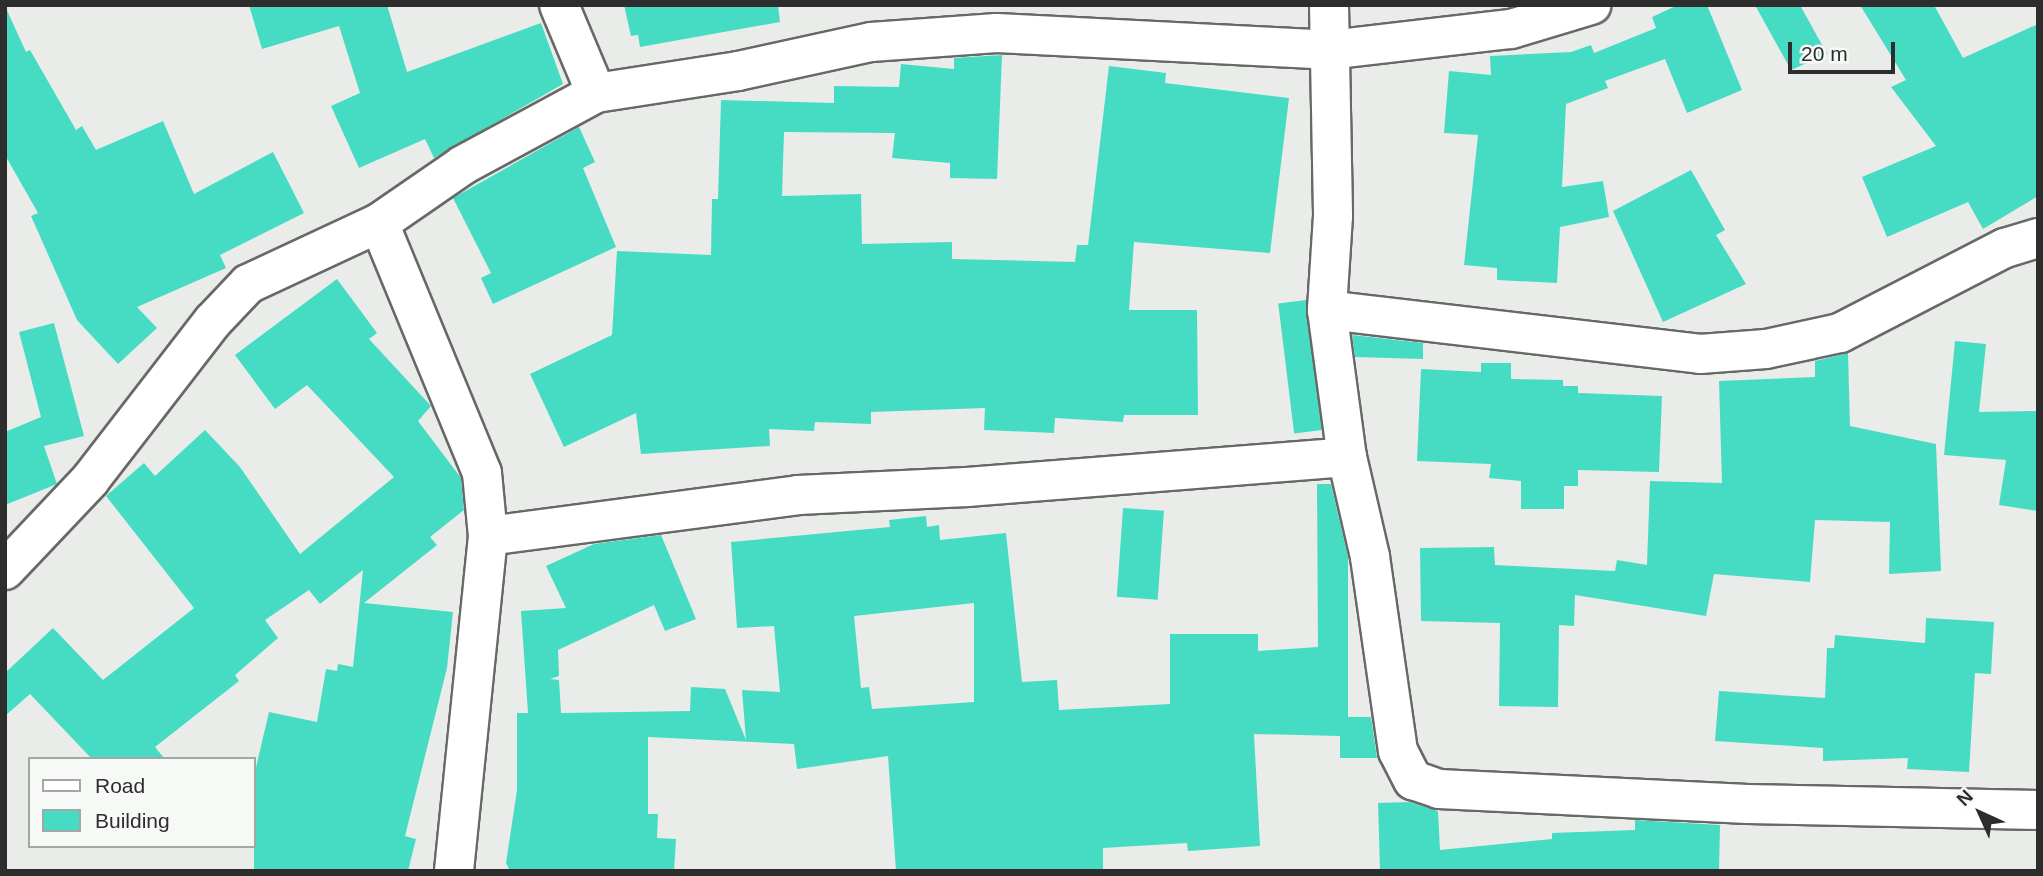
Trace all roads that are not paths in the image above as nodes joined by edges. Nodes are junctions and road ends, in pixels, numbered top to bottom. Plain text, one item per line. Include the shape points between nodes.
1 (559, 5) edge
2 (1329, 5) edge
3 (1591, 5) edge
4 (1329, 50) junction
5 (596, 93) junction
6 (379, 223) junction
7 (2038, 238) edge
8 (1327, 310) junction
9 (1347, 457) junction
10 (488, 536) junction
11 (5, 570) edge
12 (2038, 810) edge
13 (454, 871) edge

1 - 5 street
2 - 4 street
3 - 4 street via 1511,29
4 - 5 street via 997,33 871,42 738,71
4 - 8 street via 1333,216
5 - 6 street via 463,165
6 - 10 street via 482,473
6 - 11 street via 248,285 212,321 90,480
7 - 8 street via 2005,248 1840,333 1766,349 1700,354
8 - 9 street
9 - 10 street via 967,487 798,495
9 - 12 street via 1370,558 1398,751 1413,780 1439,789 1748,804
10 - 13 street

